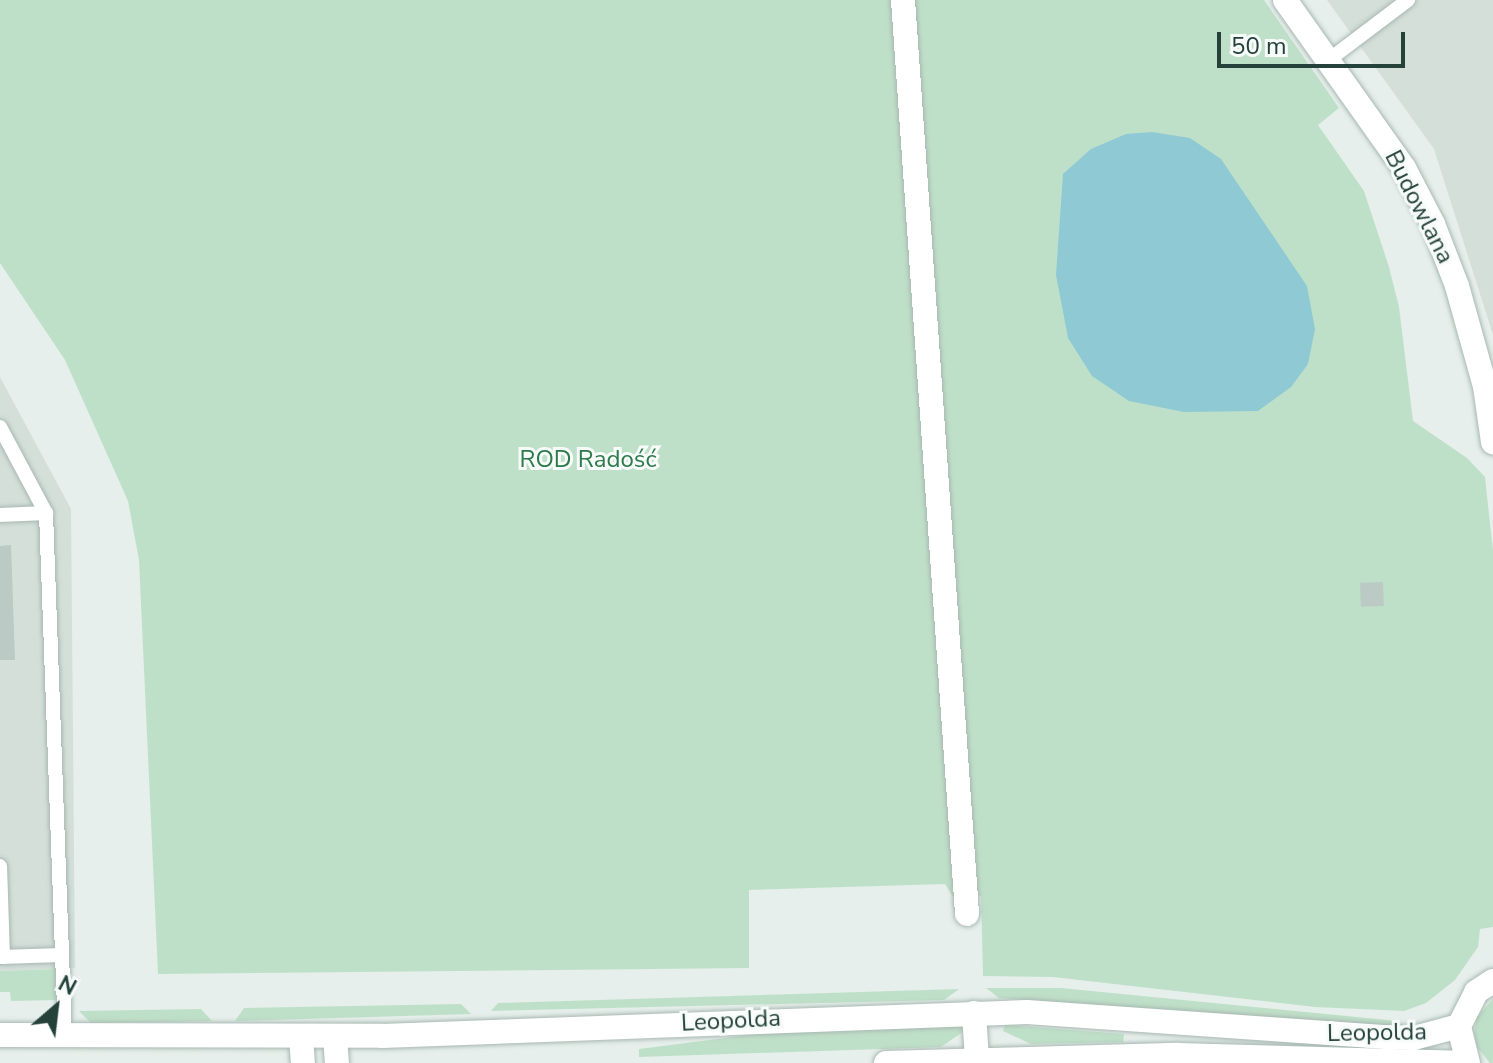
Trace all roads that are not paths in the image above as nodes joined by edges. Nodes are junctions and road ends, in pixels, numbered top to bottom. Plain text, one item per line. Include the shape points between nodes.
1 (903, 0) edge
2 (1285, 0) edge
3 (1408, 0) edge
4 (1330, 59) junction
5 (1489, 386) edge
6 (0, 427) edge
7 (1493, 442) edge
8 (46, 513) junction
9 (0, 515) edge
10 (0, 866) edge
11 (967, 914) dead end
12 (62, 955) junction
13 (1, 957) edge
14 (1493, 981) edge
15 (974, 1013) junction
16 (1459, 1026) junction
17 (0, 1035) edge
18 (65, 1036) junction
19 (301, 1036) junction
20 (335, 1036) junction
21 (977, 1060) junction
22 (303, 1063) edge
23 (337, 1063) edge
24 (886, 1063) edge
25 (1459, 1063) edge
26 (1468, 1063) edge

1 - 11 street
2 - 4 street, Budowlana
3 - 4 lane
4 - 5 street, Budowlana via 1404,168 1433,224
5 - 7 street, Budowlana
6 - 8 lane
8 - 9 lane
8 - 12 lane
10 - 13 lane
12 - 13 lane
12 - 18 lane
14 - 16 street via 1476,992
15 - 16 street, Leopolda via 1052,1013 1414,1038
15 - 20 street, Leopolda
15 - 21 street
16 - 26 street
17 - 18 street, Leopolda
18 - 19 street, Leopolda
19 - 20 street, Leopolda
19 - 22 street
20 - 23 street
21 - 24 street, Leopolda
21 - 25 street, Leopolda via 1178,1055

